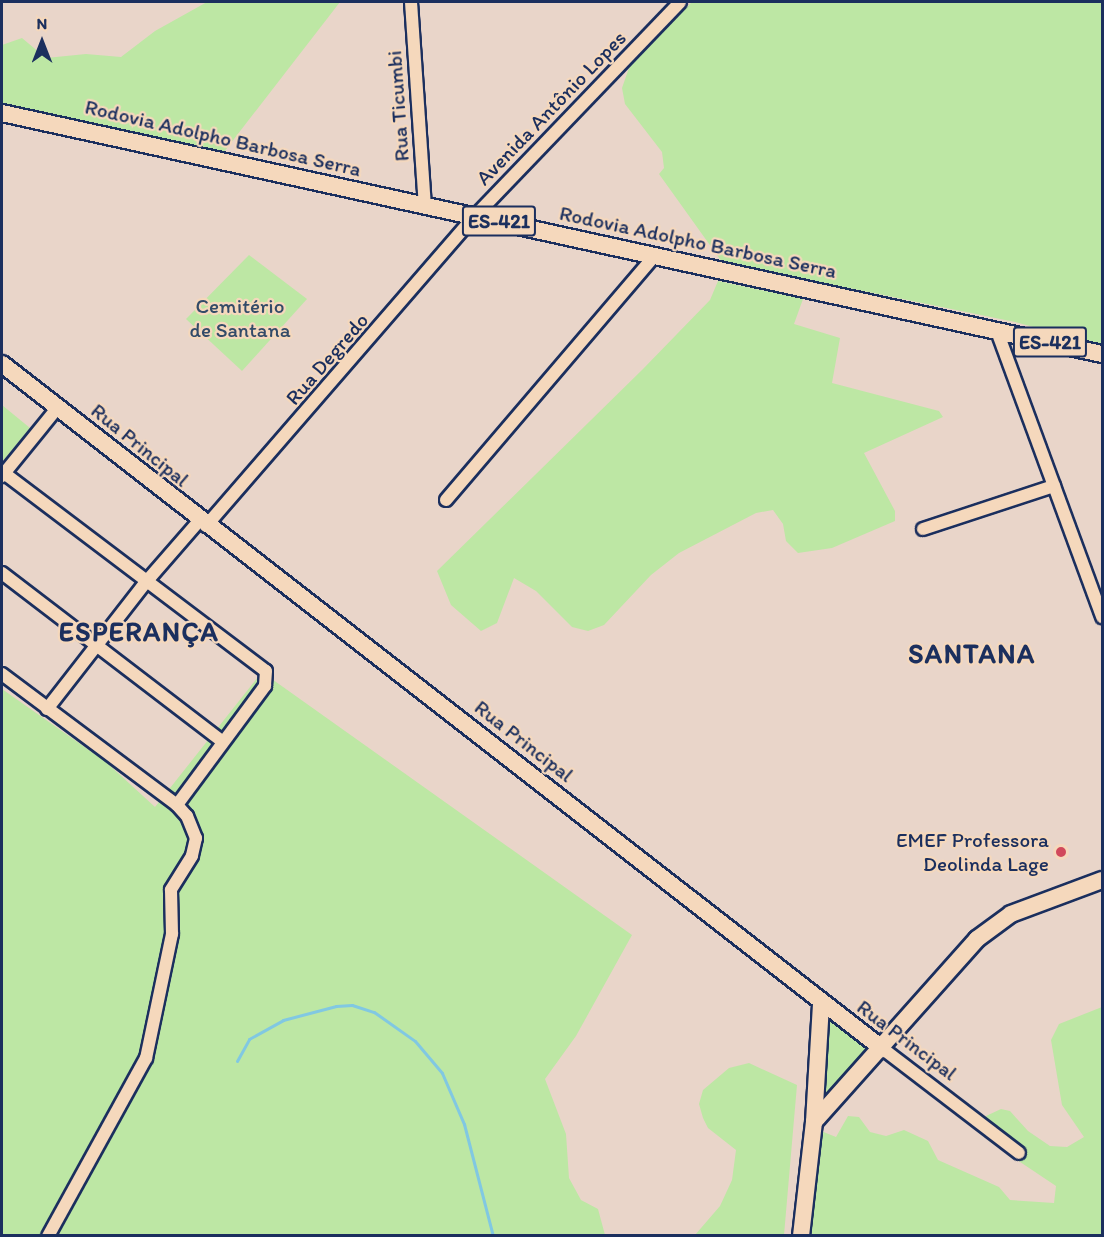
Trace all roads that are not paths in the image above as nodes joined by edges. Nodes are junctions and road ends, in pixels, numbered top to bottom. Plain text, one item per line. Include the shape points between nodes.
1 (411, 2) edge
2 (680, 2) edge
3 (2, 113) edge
4 (425, 207) junction
5 (475, 216) junction
6 (655, 255) junction
7 (997, 331) junction
8 (1102, 354) edge
9 (2, 364) edge
10 (58, 407) junction
11 (3, 474) edge
12 (1054, 486) junction
13 (446, 500) dead end
14 (203, 524) junction
15 (924, 529) dead end
16 (2, 573) edge
17 (146, 582) junction
18 (1102, 617) edge
19 (96, 645) junction
20 (2, 674) edge
21 (47, 709) junction
22 (222, 741) junction
23 (177, 805) junction
24 (1102, 880) edge
25 (821, 1003) junction
26 (883, 1049) junction
27 (814, 1122) junction
28 (1019, 1153) dead end
29 (48, 1236) edge
30 (801, 1236) edge

1 - 4 street, Rua Ticumbi
2 - 5 street, Avenida Antônio Lopes
3 - 4 main road, Rodovia Adolpho Barbosa Serra / ES-421
4 - 5 main road, Rodovia Adolpho Barbosa Serra / ES-421
5 - 6 main road, Rodovia Adolpho Barbosa Serra / ES-421
5 - 14 street, Rua Degredo
6 - 7 main road, Rodovia Adolpho Barbosa Serra / ES-421
6 - 13 street
7 - 8 main road, Rodovia Adolpho Barbosa Serra / ES-421
7 - 12 street
9 - 10 main road, Rua Principal
10 - 11 street
10 - 14 main road, Rua Principal
11 - 17 street
12 - 15 street
12 - 18 street
14 - 17 street, Rua Degredo
14 - 25 main road, Rua Principal
16 - 19 street
17 - 19 street, Rua Degredo
17 - 22 street via 268,674 265,686
19 - 21 street, Rua Degredo
19 - 22 street
20 - 21 street
21 - 23 street
22 - 23 street
23 - 29 street via 194,829 195,846 171,890 172,934 152,1040 116,1116
24 - 26 main road via 1024,908 996,923 977,939
25 - 26 main road, Rua Principal
25 - 27 main road
26 - 27 main road
26 - 28 street, Rua Principal
27 - 30 main road

